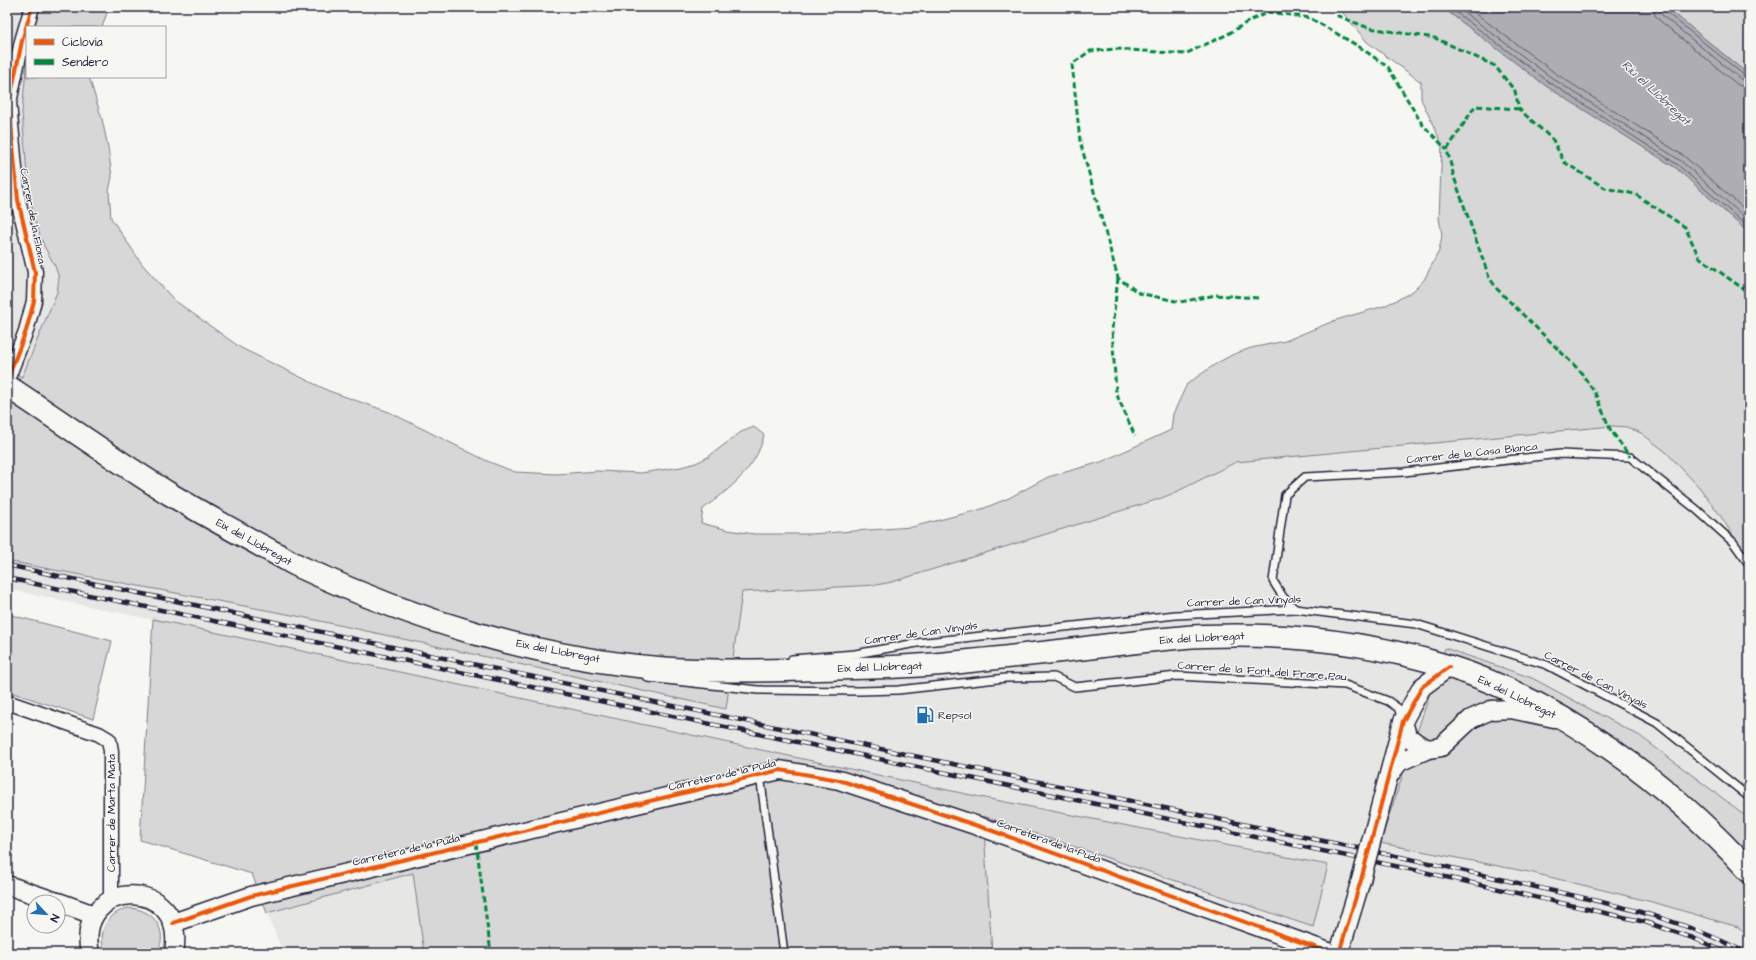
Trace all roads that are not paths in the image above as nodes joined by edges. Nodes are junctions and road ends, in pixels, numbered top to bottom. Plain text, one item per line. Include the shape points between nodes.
1 (32, 7) edge
2 (26, 26) edge
3 (26, 27) edge
4 (8, 103) edge
5 (11, 387) edge
6 (1749, 564) edge
7 (1295, 609) junction
8 (562, 654) junction
9 (782, 660) dead end
10 (775, 662) dead end
11 (1449, 667) junction
12 (614, 671) dead end
13 (745, 672) junction
14 (644, 677) dead end
15 (7, 702) edge
16 (1565, 720) junction
17 (1403, 721) junction
18 (1428, 749) junction
19 (760, 775) junction
20 (1388, 777) junction
21 (1749, 797) edge
22 (1749, 871) edge
23 (7, 885) edge
24 (33, 894) edge
25 (111, 899) junction
26 (66, 905) edge
27 (94, 915) junction
28 (174, 923) junction
29 (90, 953) edge
30 (174, 953) edge
31 (784, 953) edge
32 (1331, 953) edge
33 (1339, 953) edge

1 - 2 street, Carrer de la Flora
3 - 4 street, Carrer de la Flora
4 - 5 street, Carrer de la Flora via 18,200 35,272 34,300
5 - 8 main road, Eix del Llobregat via 169,494 304,569 432,620
6 - 7 lane, Carrer de la Casa Blanca via 1733,542 1696,508 1630,457 1560,454 1404,472 1305,477 1285,495 1273,581 1283,597
7 - 9 lane, Carrer de Can Vinyals via 1176,615 917,642 855,654
7 - 21 lane, Carrer de Can Vinyals via 1416,624 1547,665 1657,723
8 - 12 lane
8 - 13 main road, Eix del Llobregat via 658,668
10 - 13 lane
11 - 13 main road, Eix del Llobregat via 1394,652 1304,638 1202,636 904,667
11 - 16 main road, Eix del Llobregat via 1499,686
11 - 17 street via 1422,688
14 - 17 lane, Carrer de la Font del Frare Pau via 758,690 898,690 1006,678 1054,677 1075,687 1177,676 1345,685 1388,701 1398,708
15 - 25 street, Carrer de Marta Mata via 99,734 109,740
16 - 18 street via 1511,709 1491,710 1471,719 1442,747
16 - 22 main road, Eix del Llobregat via 1660,786
17 - 18 street via 1408,736
17 - 20 street
18 - 20 street via 1399,762
19 - 28 street, Carretera de la Puda via 251,896
19 - 31 lane
19 - 32 street, Carretera de la Puda via 780,770 840,780 990,830
20 - 33 street, bridge
23 - 24 street
25 - 27 street
25 - 28 street via 135,894 147,897 158,903
26 - 27 street
27 - 29 street via 87,941
28 - 30 street

